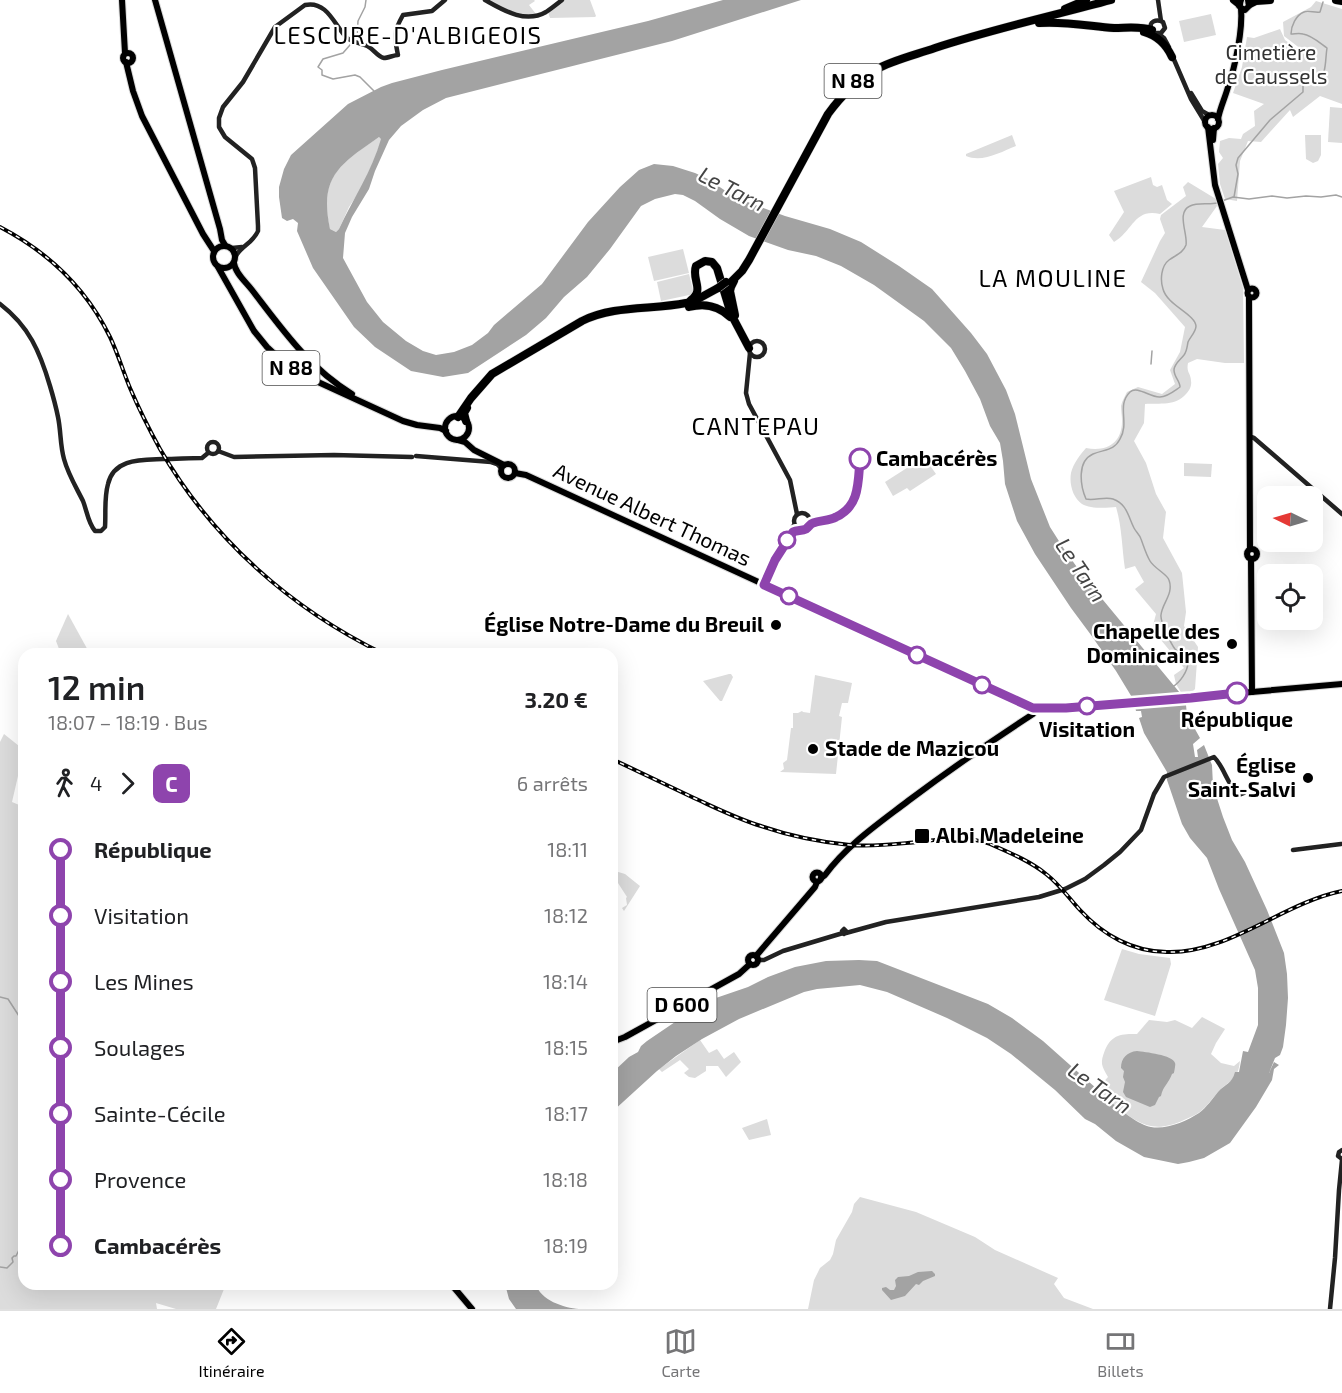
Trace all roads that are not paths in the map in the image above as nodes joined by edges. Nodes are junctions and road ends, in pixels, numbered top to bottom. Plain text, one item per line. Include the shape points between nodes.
1 (122, 0) edge
2 (155, 0) edge
3 (445, 0) edge
4 (485, 0) edge
5 (562, 0) edge
6 (1086, 0) edge
7 (1098, 0) edge
8 (1111, 0) edge
9 (1157, 0) edge
10 (1270, 0) edge
11 (1336, 0) edge
12 (1342, 2) edge
13 (1243, 4) edge
14 (1065, 9) junction
15 (1155, 20) junction
16 (1161, 21) junction
17 (1014, 26) junction
18 (1095, 27) junction
19 (1164, 30) junction
20 (1154, 32) junction
21 (1172, 57) junction
22 (1214, 116) junction
23 (1211, 126) junction
24 (1218, 197) junction
25 (780, 200) junction
26 (228, 247) junction
27 (244, 247) junction
28 (214, 251) junction
29 (750, 256) junction
30 (235, 260) junction
31 (218, 267) junction
32 (718, 273) junction
33 (723, 285) junction
34 (0, 304) edge
35 (648, 307) junction
36 (673, 308) junction
37 (750, 344) junction
38 (758, 358) junction
39 (462, 419) junction
40 (447, 422) junction
41 (446, 431) junction
42 (467, 434) junction
43 (1251, 437) junction
44 (458, 440) junction
45 (218, 451) junction
46 (208, 453) junction
47 (479, 453) junction
48 (476, 460) junction
49 (503, 467) junction
50 (515, 473) junction
51 (800, 514) junction
52 (1342, 514) edge
53 (794, 525) junction
54 (801, 530) junction
55 (761, 583) junction
56 (1342, 685) edge
57 (1252, 692) junction
58 (1201, 697) junction
59 (1130, 703) junction
60 (1036, 708) junction
61 (1046, 711) junction
62 (1039, 717) dead end
63 (1244, 793) dead end
64 (1342, 844) edge
65 (1293, 850) dead end
66 (757, 958) junction
67 (618, 1040) edge
68 (1342, 1150) edge
69 (1342, 1160) edge
70 (456, 1290) edge
71 (472, 1309) edge
72 (1330, 1309) edge

1 - 28 main road via 123,58 142,116
2 - 26 main road via 222,240
3 - 27 street via 435,9 403,15 395,29 398,55 382,58 346,37 328,10 316,3 309,3 275,27 219,118 222,132 252,159 255,168 258,225 254,239
4 - 5 street via 523,16 545,12
6 - 14 highway
7 - 14 highway, N 88
8 - 17 highway, N 88
9 - 15 street
9 - 16 street
10 - 13 highway
11 - 12 highway
13 - 22 main road via 1236,59
14 - 25 highway, N 88 via 950,39 869,69 833,101
15 - 16 street
15 - 20 street
16 - 19 street
17 - 18 highway via 1047,22
17 - 25 highway, N 88 via 895,61 857,82 828,114
18 - 20 highway via 1145,28
18 - 21 highway via 1151,34 1164,43
19 - 20 street
19 - 22 street via 1194,98 1202,111
20 - 21 street via 1163,36
21 - 23 street via 1191,99
22 - 23 main road via 1219,123
22 - 23 main road via 1206,118
23 - 24 main road
23 - 24 main road via 1212,172
24 - 43 main road via 1250,295
25 - 29 highway, N 88
26 - 27 street
26 - 28 main road
26 - 30 main road
27 - 30 street
28 - 31 main road via 213,261
29 - 33 highway, N 88 via 735,278
29 - 37 highway via 730,291 736,317
30 - 31 main road via 227,268
30 - 40 main road via 234,268 324,372 364,400 417,423
31 - 41 main road, N 88 via 254,331 272,353 299,373 401,419
32 - 33 highway via 708,264 700,266 696,273 703,289
32 - 35 highway via 714,264 702,262 694,272 698,289 694,297
32 - 37 highway via 728,306
33 - 35 highway, N 88 via 686,303
33 - 36 highway, N 88 via 699,302
34 - 46 street via 26,329 40,354 58,413 64,461 98,532 104,529 108,482 120,466 135,460 202,458
35 - 39 highway, N 88 via 595,315 492,375 476,391
36 - 37 highway via 718,308
36 - 39 highway, N 88 via 610,314 584,323 486,383 467,406
37 - 38 street via 753,357
37 - 38 street via 762,343 764,355
37 - 51 street via 746,393 749,404 790,480
38 - 51 street via 751,367 750,402 791,479
39 - 40 main road via 451,418
39 - 42 main road via 469,427
40 - 41 main road
41 - 44 main road via 451,439
42 - 44 main road
42 - 47 main road via 471,446
43 - 52 street
43 - 57 main road via 1252,549 1247,555 1251,560
44 - 47 main road
45 - 46 street
45 - 46 street via 218,445 212,441 206,446
45 - 48 street via 234,457 334,455
47 - 48 street
47 - 49 main road
48 - 49 street
49 - 50 main road via 511,465
49 - 50 main road via 501,474 505,478
50 - 55 main road, Avenue Albert Thomas
51 - 53 street via 793,519
51 - 54 street via 808,516 810,522 808,528
53 - 54 street
53 - 55 street
54 - 55 street via 790,536
55 - 60 main road, Avenue Albert Thomas
56 - 57 main road
56 - 58 main road
57 - 58 main road
58 - 59 main road
59 - 60 main road
59 - 61 main road
60 - 61 main road, Avenue Albert Thomas
60 - 66 main road via 1033,714 972,754 846,850
61 - 62 main road
63 - 66 street via 1239,795 1232,789 1213,757 1163,778 1141,830 1085,879 1062,890 1031,899 886,922 764,960
64 - 65 street
66 - 67 main road, D 600 via 752,955 750,964 739,974
68 - 69 street via 1338,1156
69 - 72 street
70 - 71 main road

